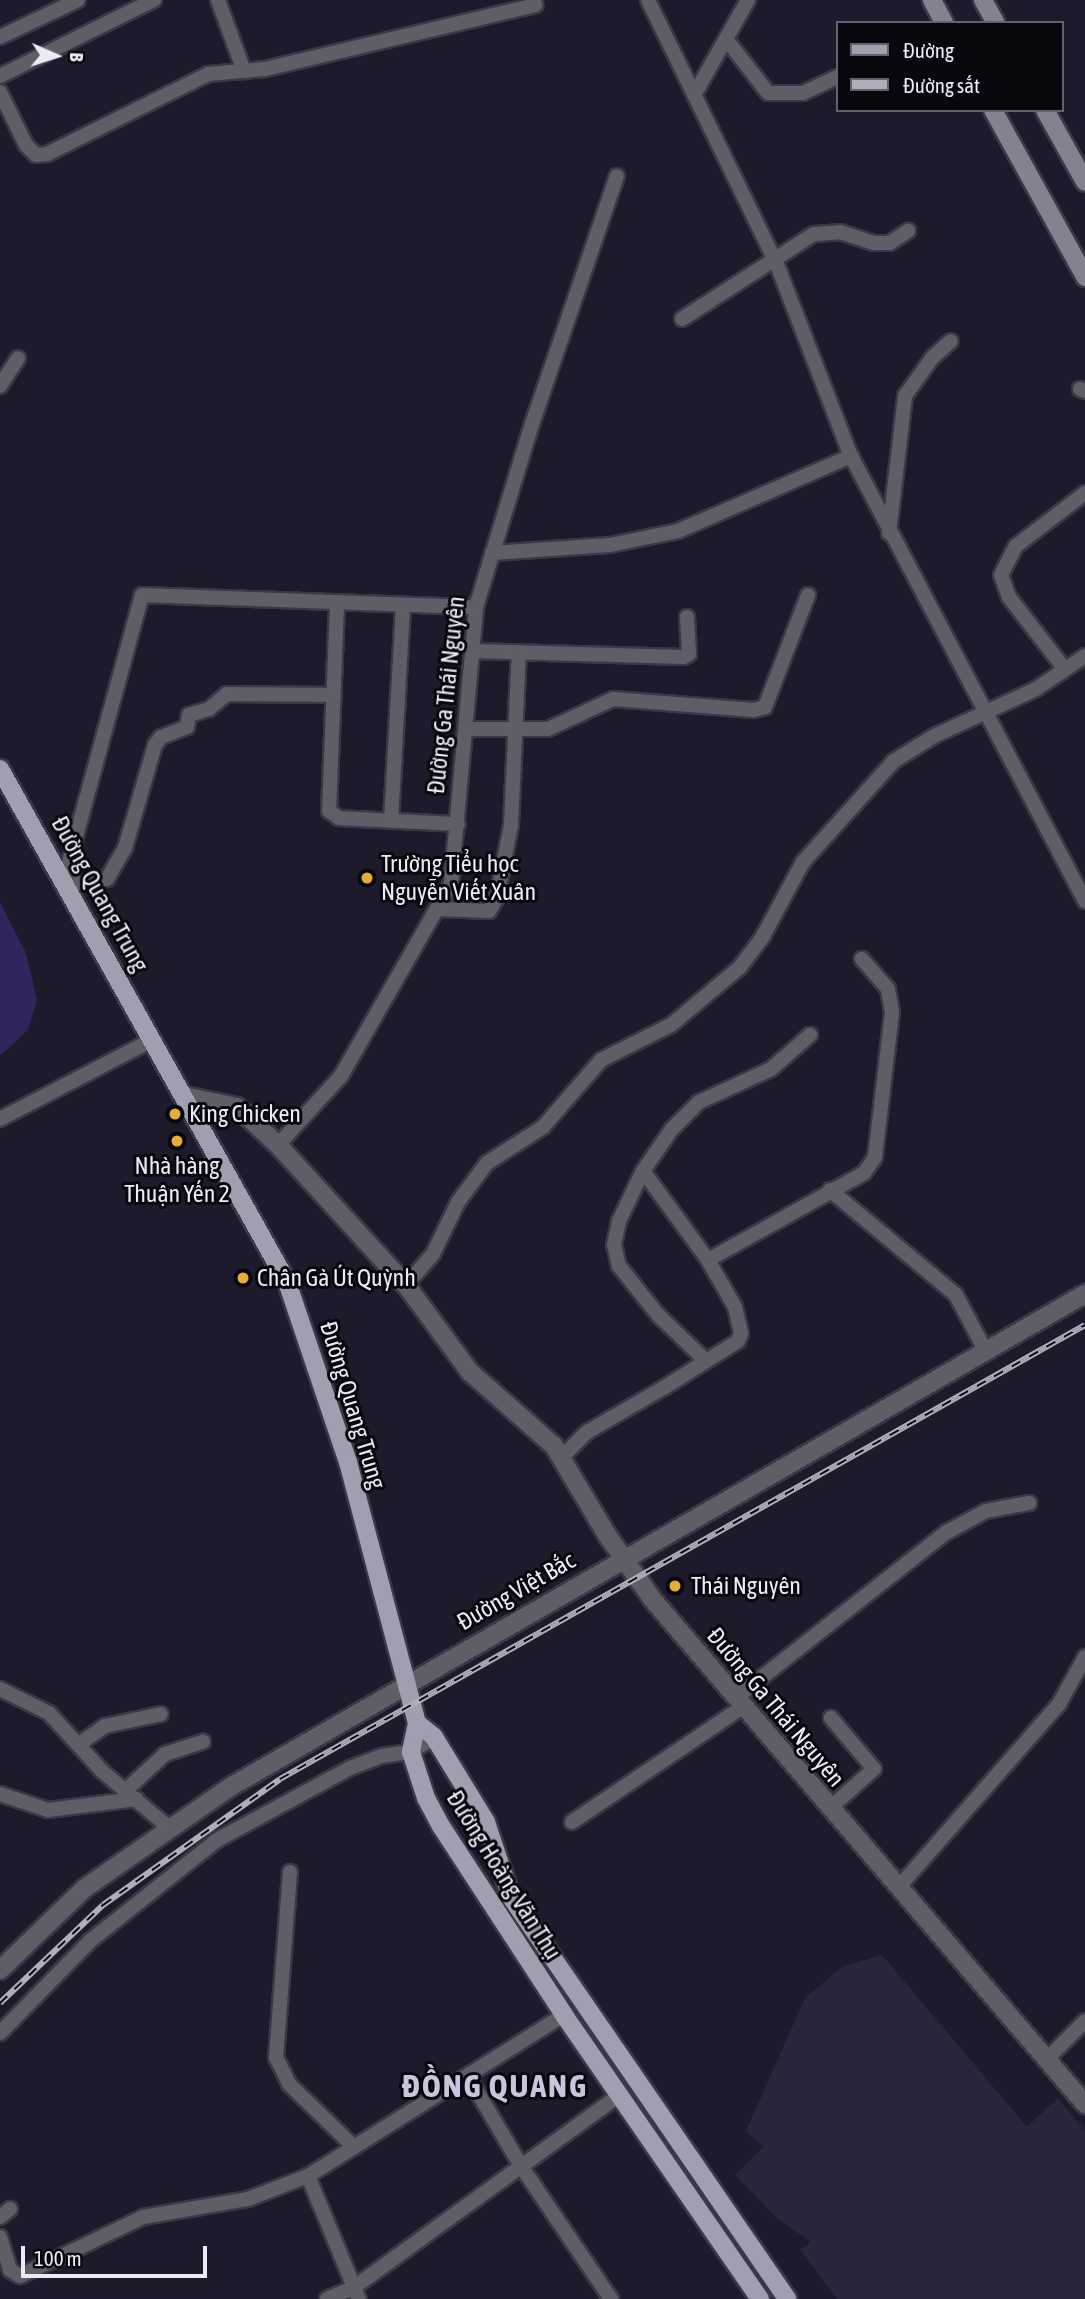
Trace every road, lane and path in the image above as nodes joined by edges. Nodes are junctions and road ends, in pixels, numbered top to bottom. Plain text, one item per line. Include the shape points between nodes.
1 (78, 0) edge
2 (154, 0) edge
3 (648, 0) edge
4 (748, 0) edge
5 (932, 0) edge
6 (983, 0) edge
7 (224, 2) edge
8 (536, 5) dead end
9 (943, 21) edge
10 (995, 21) edge
11 (0, 37) edge
12 (726, 39) junction
13 (244, 71) junction
14 (0, 76) edge
15 (836, 78) edge
16 (0, 92) edge
17 (694, 95) junction
18 (994, 112) edge
19 (1046, 112) edge
20 (617, 176) dead end
21 (1085, 182) edge
22 (908, 231) dead end
23 (776, 262) junction
24 (1085, 277) edge
25 (682, 319) dead end
26 (951, 341) dead end
27 (18, 358) dead end
28 (0, 386) edge
29 (851, 456) junction
30 (1085, 493) edge
31 (889, 533) junction
32 (492, 553) junction
33 (808, 595) dead end
34 (337, 604) junction
35 (403, 605) junction
36 (476, 607) junction
37 (687, 617) dead end
38 (472, 651) junction
39 (519, 652) junction
40 (1085, 656) edge
41 (1064, 668) junction
42 (333, 695) junction
43 (985, 713) junction
44 (468, 729) junction
45 (515, 730) junction
46 (0, 769) edge
47 (391, 821) junction
48 (458, 824) junction
49 (65, 882) junction
50 (1085, 901) edge
51 (439, 909) junction
52 (862, 959) dead end
53 (810, 1035) dead end
54 (152, 1040) junction
55 (184, 1096) junction
56 (0, 1119) edge
57 (278, 1145) junction
58 (643, 1171) junction
59 (830, 1190) junction
60 (708, 1260) junction
61 (406, 1286) junction
62 (1085, 1294) edge
63 (986, 1352) junction
64 (706, 1361) junction
65 (563, 1456) junction
66 (1029, 1503) dead end
67 (623, 1559) junction
68 (1085, 1658) edge
69 (406, 1683) junction
70 (0, 1689) edge
71 (741, 1702) junction
72 (161, 1714) dead end
73 (414, 1714) junction
74 (831, 1718) dead end
75 (434, 1737) junction
76 (203, 1742) dead end
77 (79, 1744) junction
78 (411, 1752) junction
79 (0, 1794) edge
80 (131, 1795) junction
81 (830, 1808) junction
82 (572, 1822) dead end
83 (168, 1827) junction
84 (290, 1872) dead end
85 (898, 1888) junction
86 (0, 1970) edge
87 (564, 2015) junction
88 (1085, 2021) edge
89 (0, 2034) edge
90 (1046, 2060) junction
91 (468, 2076) junction
92 (618, 2096) junction
93 (1085, 2104) edge
94 (354, 2147) junction
95 (521, 2166) junction
96 (308, 2176) junction
97 (736, 2225) junction
98 (0, 2236) edge
99 (718, 2239) junction
100 (356, 2293) edge
101 (327, 2299) edge
102 (611, 2299) edge
103 (761, 2299) edge
104 (787, 2299) edge

1 - 11 street
2 - 14 street
3 - 17 street
4 - 12 street
5 - 9 main road
6 - 10 main road
7 - 13 street
8 - 13 street
12 - 15 street via 768,93 803,93
12 - 17 street
13 - 16 street via 208,74 47,154 36,155 26,145
17 - 23 street
18 - 24 main road
19 - 21 main road
20 - 32 street, Đường Ga Thái Nguyên
22 - 23 street via 890,243 825,231
23 - 25 street
23 - 29 street
26 - 31 street via 932,358 905,396
27 - 28 street
29 - 31 street
29 - 32 street via 678,531 610,545
30 - 41 street via 1016,546 1001,575 1009,597
31 - 43 street
32 - 36 street, Đường Ga Thái Nguyên
33 - 45 street via 765,707 754,710 613,699 548,729
34 - 35 street
34 - 42 street
34 - 49 street via 142,595
35 - 36 street
35 - 47 street
36 - 38 street, Đường Ga Thái Nguyên
37 - 39 street via 689,654 684,657
38 - 39 street
38 - 44 street, Đường Ga Thái Nguyên
39 - 45 street
40 - 41 street
41 - 43 street via 1036,689
42 - 47 street via 329,811 339,818
42 - 49 street via 227,694 209,709 189,716 187,727 161,737 155,745 125,848 107,879
43 - 50 street
43 - 61 street via 894,761 809,853 740,967 684,1017 601,1060 543,1127 487,1163 458,1202 433,1254
44 - 45 street
44 - 48 street, Đường Ga Thái Nguyên
45 - 51 street via 511,825 493,909
46 - 49 main road, Đường Quang Trung
47 - 48 street
48 - 51 street, Đường Ga Thái Nguyên via 451,884
49 - 54 main road, Đường Quang Trung
51 - 57 street, Đường Ga Thái Nguyên via 381,1000 337,1082
52 - 59 street via 888,989 892,1012 878,1146 864,1173
53 - 58 street via 771,1069 699,1102 672,1129
54 - 55 main road, Đường Quang Trung
54 - 56 street
55 - 57 street, Đường Ga Thái Nguyên via 237,1107
55 - 69 main road, Đường Quang Trung via 276,1258 297,1308 348,1462
57 - 61 street, Đường Ga Thái Nguyên
58 - 60 street
58 - 64 street via 619,1221 615,1257 658,1315
59 - 60 street
59 - 63 street via 956,1295
60 - 64 street via 743,1325 738,1341
61 - 65 street, Đường Ga Thái Nguyên via 470,1372
62 - 63 street, Đường Việt Bắc
63 - 67 street, Đường Việt Bắc
64 - 65 street via 604,1420
65 - 67 street, Đường Ga Thái Nguyên
66 - 71 street via 986,1511 947,1532
67 - 69 street, Đường Việt Bắc
67 - 71 street, Đường Ga Thái Nguyên
68 - 85 street via 1059,1704
69 - 73 main road, Đường Quang Trung
69 - 83 street, Đường Việt Bắc
70 - 77 street via 39,1704
71 - 81 street, Đường Ga Thái Nguyên
71 - 82 street
72 - 77 street via 105,1726
73 - 75 main road, Đường Hoàng Văn Thụ
73 - 78 main road, Đường Hoàng Văn Thụ
74 - 81 street via 874,1769
75 - 78 street
75 - 97 main road, Đường Hoàng Văn Thụ via 486,1822 511,1897
76 - 80 street via 165,1754
77 - 80 street
78 - 87 main road, Đường Hoàng Văn Thụ via 441,1826
78 - 89 street via 380,1756 350,1768 218,1840 90,1941
79 - 80 street via 48,1810
80 - 83 street
81 - 85 street, Đường Ga Thái Nguyên
83 - 86 street, Đường Việt Bắc via 85,1888
84 - 94 street via 276,2057 289,2084
85 - 90 street, Đường Ga Thái Nguyên
87 - 91 street
87 - 92 main road, Đường Hoàng Văn Thụ
88 - 90 street
90 - 93 street, Đường Ga Thái Nguyên
91 - 94 street
91 - 95 street
92 - 95 street
92 - 99 main road, Đường Hoàng Văn Thụ
94 - 96 street
95 - 100 street
95 - 102 street
96 - 98 street via 248,2199 144,2217 20,2276 10,2270
96 - 100 street
97 - 99 main road
97 - 104 main road, Đường Hoàng Văn Thụ
99 - 103 main road, Đường Hoàng Văn Thụ
100 - 101 street

